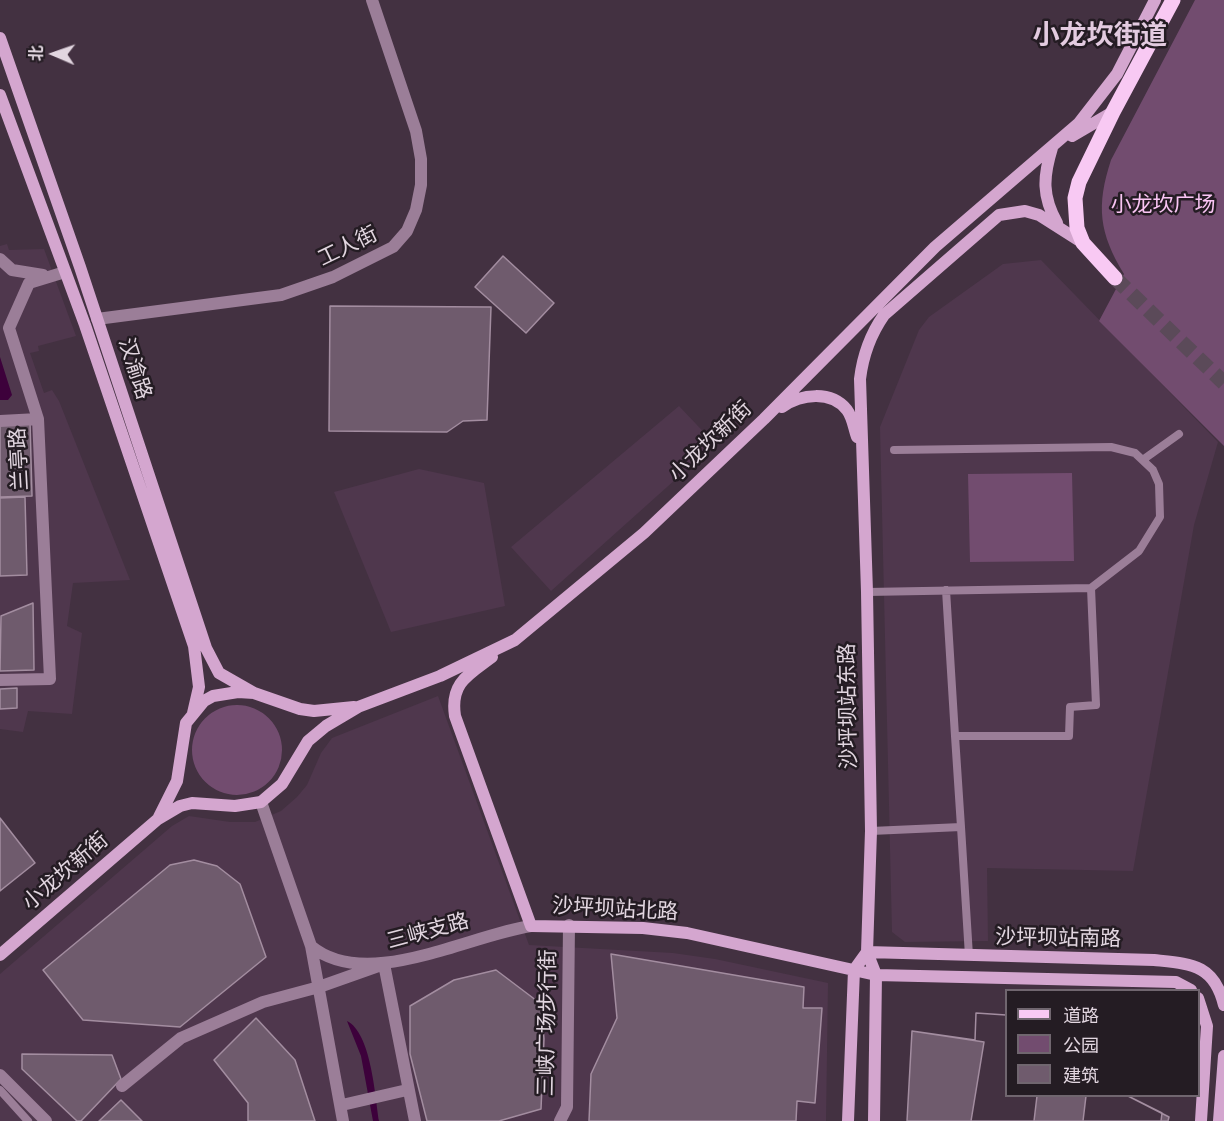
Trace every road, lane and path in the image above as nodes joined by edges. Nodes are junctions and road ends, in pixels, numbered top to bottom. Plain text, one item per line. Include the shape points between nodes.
1 (372, 0) edge
2 (1155, 0) edge
3 (1173, 0) edge
4 (0, 38) edge
5 (0, 95) edge
6 (1113, 112) junction
7 (1052, 148) junction
8 (1059, 226) junction
9 (1083, 243) junction
10 (0, 259) edge
11 (59, 273) junction
12 (1115, 278) tunnel mouth
13 (97, 319) junction
14 (38, 419) junction
15 (764, 419) junction
16 (0, 421) edge
17 (1179, 434) dead end
18 (894, 450) dead end
19 (862, 459) junction
20 (1144, 459) junction
21 (1091, 588) junction
22 (946, 590) junction
23 (867, 592) junction
24 (515, 640) junction
25 (0, 680) edge
26 (254, 693) junction
27 (358, 707) junction
28 (193, 712) junction
29 (955, 736) junction
30 (261, 802) junction
31 (158, 819) junction
32 (962, 827) junction
33 (871, 831) junction
34 (569, 925) junction
35 (531, 926) junction
36 (311, 946) junction
37 (867, 952) junction
38 (0, 955) edge
39 (969, 956) junction
40 (384, 964) junction
41 (854, 970) junction
42 (876, 975) junction
43 (319, 987) junction
44 (1189, 989) edge
45 (1200, 1004) edge
46 (1224, 1005) edge
47 (1224, 1056) edge
48 (0, 1075) edge
49 (122, 1086) dead end
50 (0, 1090) edge
51 (407, 1090) junction
52 (342, 1105) junction
53 (27, 1121) edge
54 (46, 1121) edge
55 (343, 1121) edge
56 (415, 1121) edge
57 (560, 1121) edge
58 (848, 1121) edge
59 (874, 1121) edge
60 (1201, 1121) edge
61 (1219, 1121) edge

1 - 13 street, 工人街 via 416,131 421,159 421,185 407,231 393,247 333,277 281,295
2 - 7 main road via 1118,74 1094,106
3 - 6 main road
4 - 13 main road, 汉渝路
5 - 11 main road, 汉渝路
6 - 7 main road
6 - 9 main road via 1075,198 1077,228
7 - 8 main road via 1044,173 1044,191 1048,208
7 - 15 main road, 小龙坎新街 via 935,247
8 - 9 main road
8 - 19 main road via 1025,211 999,215 885,315 874,330 862,361
9 - 12 main road
10 - 11 street via 12,270 23,273
11 - 14 street, 兰亭路 via 29,283 9,328
11 - 28 main road, 汉渝路 via 194,646 199,687
13 - 26 main road, 汉渝路 via 206,648 219,673
14 - 16 street
14 - 25 street, 兰亭路 via 50,679
15 - 19 main road via 803,396 829,399 847,411
15 - 24 main road, 小龙坎新街 via 644,533
17 - 20 lane
18 - 20 lane via 1111,447
19 - 23 main road, 沙坪坝站东路
20 - 21 lane via 1159,484 1160,517 1139,550
21 - 22 lane
21 - 29 lane via 1096,705 1070,707 1069,736
22 - 23 lane
22 - 29 lane
23 - 33 main road, 沙坪坝站东路
24 - 27 main road, 小龙坎新街 via 440,676
24 - 35 main road, 沙坪坝站北路 via 466,677 452,699
26 - 27 main road, 小龙坎新街 via 314,711
26 - 28 main road, 小龙坎新街 via 213,696
27 - 30 main road, 小龙坎新街 via 308,741 282,784
28 - 31 main road, 小龙坎新街 via 182,735 177,781
29 - 32 lane
30 - 31 main road, 小龙坎新街 via 235,806 192,803
30 - 36 street
31 - 38 main road, 小龙坎新街
32 - 33 lane
32 - 39 lane
33 - 37 main road, 沙坪坝站东路
34 - 35 main road, 沙坪坝站北路
34 - 41 main road, 沙坪坝站北路 via 687,933
34 - 57 street, 三峡广场步行街 via 567,1107
35 - 40 street, 三峡支路
36 - 40 street, 三峡支路 via 327,957 347,963
36 - 43 street
37 - 39 main road, 沙坪坝站南路
37 - 41 main road
37 - 42 main road, 沙坪坝站东路
39 - 46 main road, 沙坪坝站南路 via 1186,963 1209,972 1221,991
40 - 43 street
40 - 51 street
41 - 42 main road, 沙坪坝站北路
41 - 58 main road
42 - 44 main road, 沙坪坝站南路 via 1176,982
42 - 59 main road, 沙坪坝站东路
43 - 49 street via 263,1002 182,1038
43 - 52 street
45 - 60 main road via 1207,1026
47 - 61 main road
48 - 54 street
50 - 53 lane
51 - 52 street
51 - 56 street
52 - 55 street

